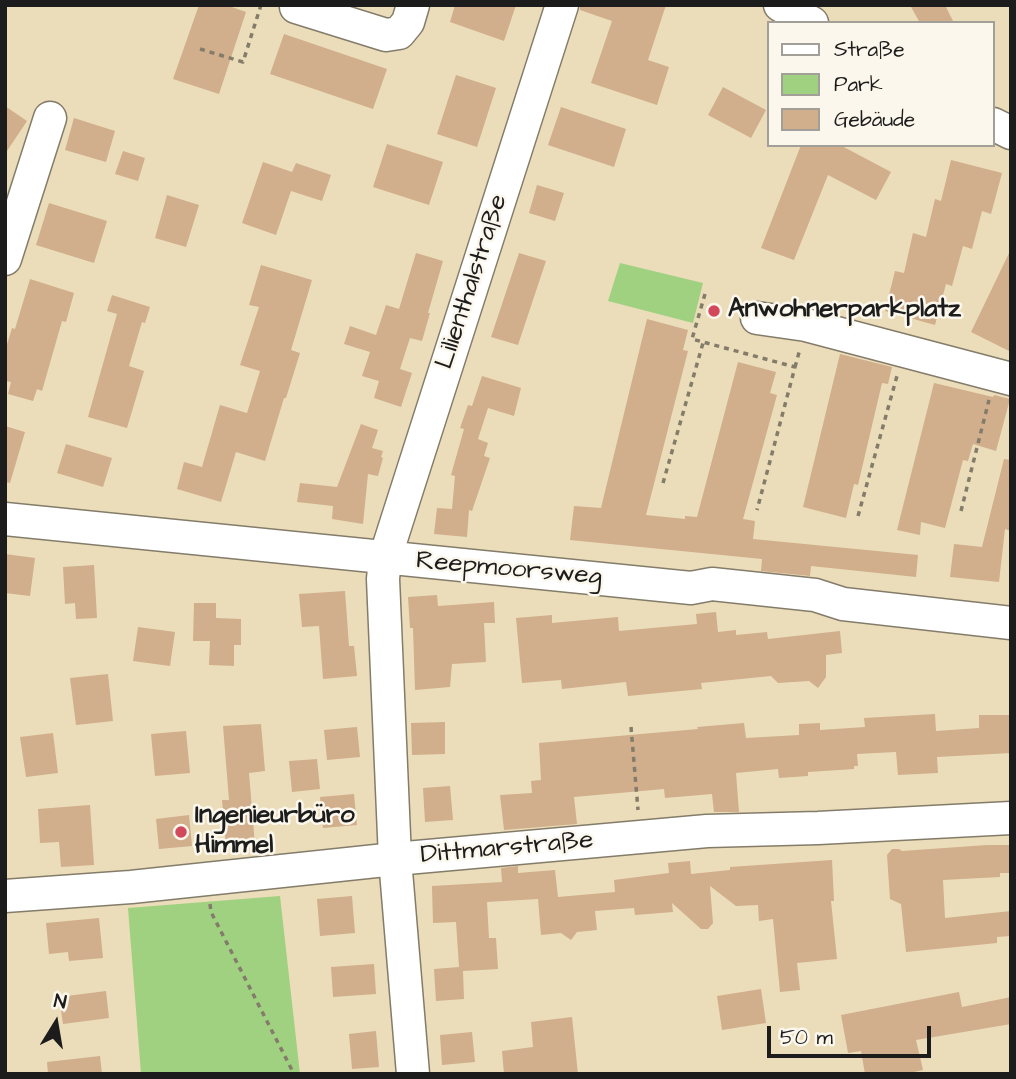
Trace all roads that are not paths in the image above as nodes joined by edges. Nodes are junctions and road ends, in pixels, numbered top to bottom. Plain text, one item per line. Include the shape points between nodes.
1 (413, 5) edge
2 (562, 5) edge
3 (780, 5) edge
4 (296, 7) edge
5 (808, 21) edge
6 (50, 118) dead end
7 (995, 125) edge
8 (1011, 133) edge
9 (5, 259) edge
10 (757, 318) dead end
11 (1003, 377) edge
12 (5, 519) edge
13 (385, 558) junction
14 (1011, 623) edge
15 (1011, 818) edge
16 (395, 859) junction
17 (5, 896) edge
18 (413, 1074) edge

1 - 4 street via 399,33 386,35
2 - 13 street, Lilienthalstraße
3 - 5 street
6 - 9 street
7 - 8 street
10 - 11 street via 806,325
12 - 13 street, Reepmoorsweg
13 - 14 street, Reepmoorsweg via 691,588 712,584
13 - 16 street, Lilienthalstraße
15 - 16 street, Dittmarstraße via 710,831
16 - 17 street, Dittmarstraße
16 - 18 street, Lilienthalstraße

